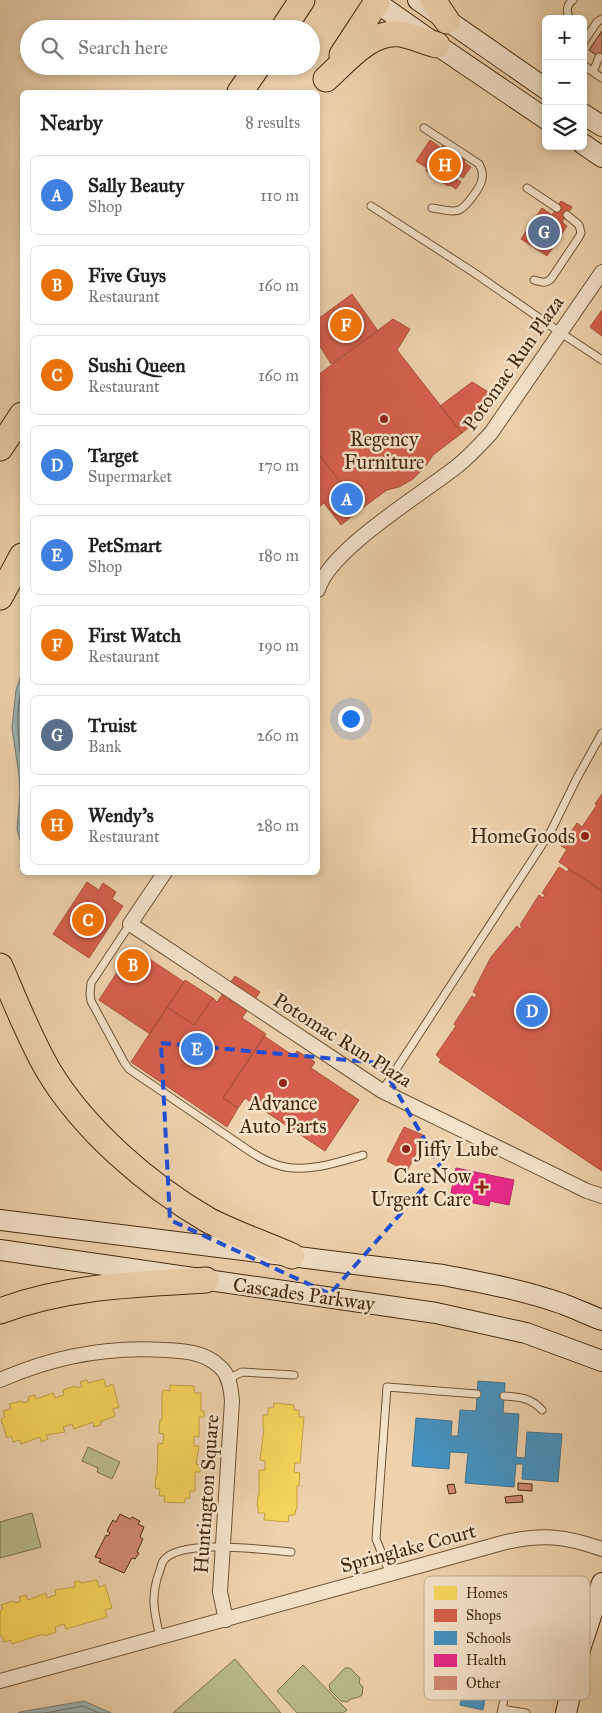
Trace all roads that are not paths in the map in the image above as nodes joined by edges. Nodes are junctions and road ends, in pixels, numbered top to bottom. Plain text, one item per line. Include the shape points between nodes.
1 (302, 0) edge
2 (418, 0) edge
3 (433, 0) edge
4 (573, 0) edge
5 (376, 1) edge
6 (569, 15) edge
7 (602, 19) edge
8 (289, 20) edge
9 (447, 21) junction
10 (587, 32) edge
11 (437, 45) junction
12 (599, 57) dead end
13 (587, 68) edge
14 (593, 72) junction
15 (252, 75) edge
16 (602, 78) edge
17 (322, 86) edge
18 (542, 86) edge
19 (241, 90) edge
20 (542, 116) edge
21 (587, 117) edge
22 (602, 126) edge
23 (424, 128) dead end
24 (587, 147) edge
25 (602, 157) edge
26 (527, 188) dead end
27 (371, 206) dead end
28 (432, 208) dead end
29 (556, 208) dead end
30 (567, 215) dead end
31 (602, 272) edge
32 (534, 280) dead end
33 (561, 333) junction
34 (602, 360) edge
35 (20, 418) edge
36 (0, 448) edge
37 (20, 539) edge
38 (20, 560) edge
39 (0, 569) edge
40 (320, 582) edge
41 (0, 597) edge
42 (602, 733) edge
43 (163, 875) edge
44 (130, 924) junction
45 (0, 966) edge
46 (382, 1091) junction
47 (363, 1155) dead end
48 (602, 1196) edge
49 (0, 1220) edge
50 (0, 1250) edge
51 (292, 1256) junction
52 (206, 1280) junction
53 (0, 1311) edge
54 (602, 1320) edge
55 (602, 1361) edge
56 (294, 1375) dead end
57 (228, 1379) junction
58 (0, 1380) edge
59 (478, 1394) dead end
60 (504, 1396) dead end
61 (542, 1410) dead end
62 (222, 1548) junction
63 (602, 1549) edge
64 (291, 1552) dead end
65 (390, 1574) junction
66 (602, 1583) edge
67 (591, 1614) joint
68 (590, 1618) edge
69 (226, 1620) junction
70 (160, 1638) junction
71 (0, 1681) edge
72 (568, 1700) edge
73 (501, 1711) edge
74 (526, 1713) edge
75 (566, 1713) edge

1 - 8 highway
2 - 9 main road
3 - 9 highway
4 - 6 lane via 567,8
5 - 11 main road
5 - 17 highway
7 - 10 lane
9 - 18 main road
11 - 17 highway via 399,34 382,34 364,45
11 - 20 main road
12 - 14 lane
13 - 14 lane
14 - 16 lane
15 - 19 highway
21 - 22 main road
23 - 28 lane via 479,164 483,172 482,181 465,207 458,211
24 - 25 main road
26 - 29 lane
27 - 33 lane
30 - 32 lane via 579,225 579,237 551,279 547,282
31 - 33 street, Potomac Run Plaza
33 - 34 lane
33 - 40 street, Potomac Run Plaza via 476,450 355,542
35 - 36 highway
37 - 39 highway
38 - 41 highway
42 - 46 lane via 551,830
43 - 44 street
44 - 46 street, Potomac Run Plaza
44 - 47 lane via 90,988 91,1001 129,1069 260,1158 276,1164 309,1167
45 - 51 highway via 48,1070 73,1107 114,1150 148,1179 210,1220
46 - 48 street, Potomac Run Plaza
49 - 51 main road, Cascades Parkway
50 - 52 main road, Cascades Parkway
51 - 54 main road, Cascades Parkway via 444,1275 504,1287
52 - 53 highway via 64,1292
52 - 55 main road, Cascades Parkway via 453,1316 526,1333
56 - 57 lane via 242,1372
57 - 58 street via 208,1358 188,1352 145,1349 86,1354 43,1364
57 - 62 street, Huntington Square via 232,1401
59 - 65 lane via 387,1387 376,1539
60 - 61 lane via 527,1398
62 - 64 lane
62 - 69 street, Huntington Square via 220,1592
62 - 70 lane via 198,1546 180,1550 164,1560 154,1585 154,1612
63 - 65 street, Springlake Court via 568,1538 528,1538
65 - 69 street, Springlake Court
66 - 67 main road
67 - 68 main road
69 - 70 street
70 - 71 street
72 - 75 main road
73 - 74 lane

